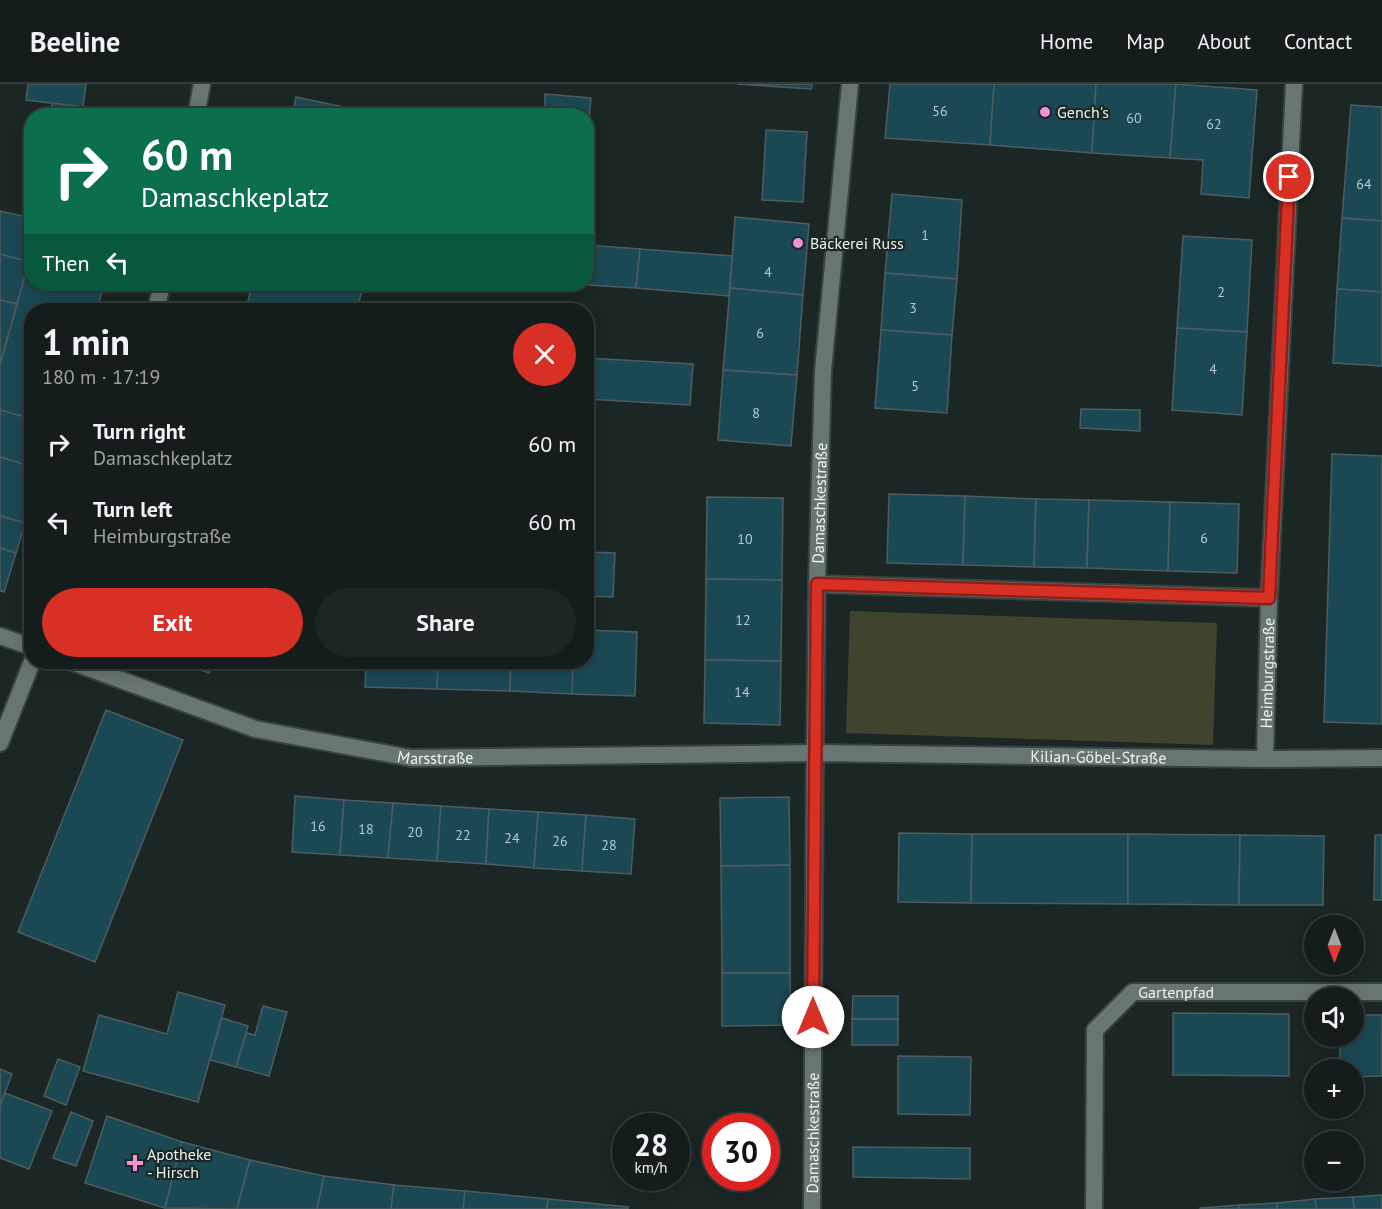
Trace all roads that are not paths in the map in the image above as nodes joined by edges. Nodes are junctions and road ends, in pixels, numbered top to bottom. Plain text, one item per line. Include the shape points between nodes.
1 (202, 84) edge
2 (850, 84) edge
3 (1294, 84) edge
4 (198, 108) edge
5 (817, 584) junction
6 (1269, 598) junction
7 (0, 636) edge
8 (24, 644) edge
9 (29, 669) edge
10 (91, 669) edge
11 (0, 743) edge
12 (815, 753) junction
13 (1382, 758) edge
14 (1265, 759) junction
15 (1382, 992) edge
16 (812, 1209) edge
17 (1094, 1209) edge

1 - 4 street
2 - 5 street, Damaschkestraße via 823,371
3 - 6 street, Heimburgstraße
5 - 6 street
5 - 12 street, Damaschkestraße
6 - 14 street, Heimburgstraße
7 - 8 street
9 - 11 street
10 - 12 street, Marsstraße via 255,729 411,758
12 - 14 street, Kilian-Göbel-Straße
12 - 16 street, Damaschkestraße
13 - 14 street, Kilian-Göbel-Straße
15 - 17 street, Gartenpfad via 1133,992 1095,1030

